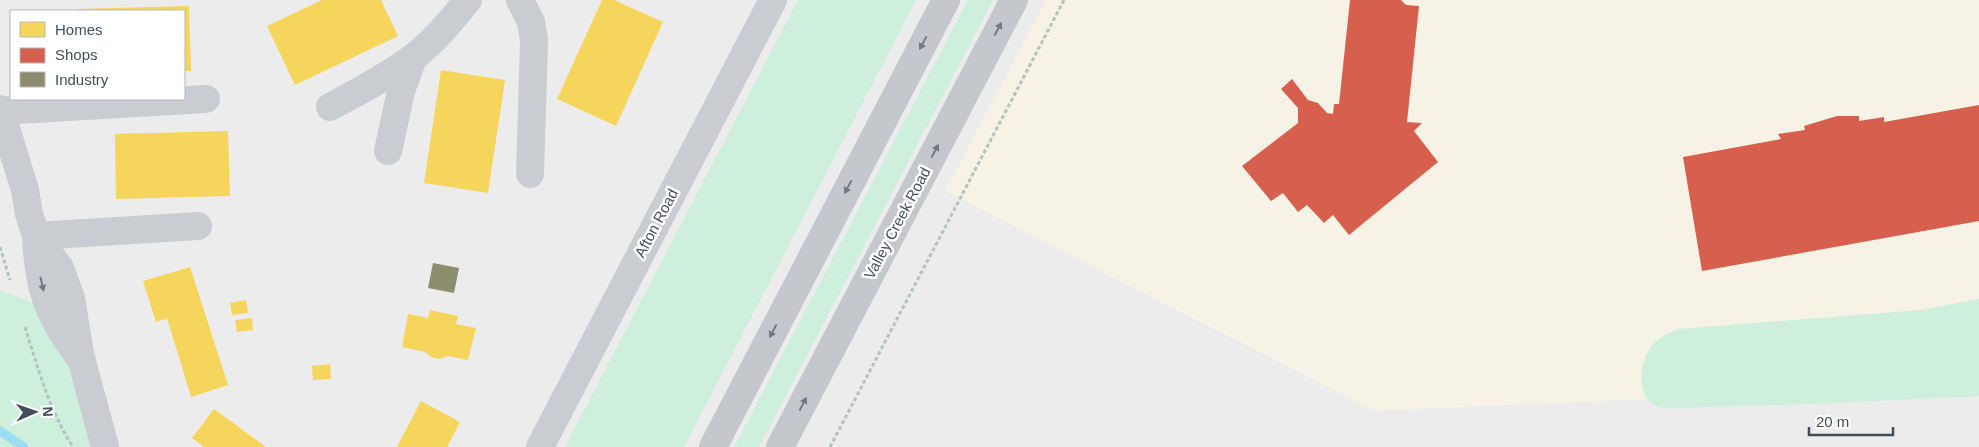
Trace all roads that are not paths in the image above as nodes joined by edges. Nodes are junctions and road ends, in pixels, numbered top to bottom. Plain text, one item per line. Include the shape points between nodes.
1 (468, 0) edge
2 (520, 0) edge
3 (773, 0) edge
4 (946, 0) edge
5 (1014, 0) edge
6 (413, 58) junction
7 (206, 99) dead end
8 (330, 107) dead end
9 (0, 110) edge
10 (388, 151) dead end
11 (530, 174) dead end
12 (198, 226) dead end
13 (36, 236) junction
14 (105, 447) edge
15 (540, 447) edge
16 (713, 447) edge
17 (780, 447) edge

1 - 6 street
2 - 11 street via 529,15 534,40
3 - 15 street, Afton Road
4 -> 16 main road
17 -> 5 main road, Valley Creek Road
6 - 8 street
6 - 10 street via 405,78
7 - 9 street
9 - 13 street
12 - 13 street
13 - 14 street via 65,278 82,361

